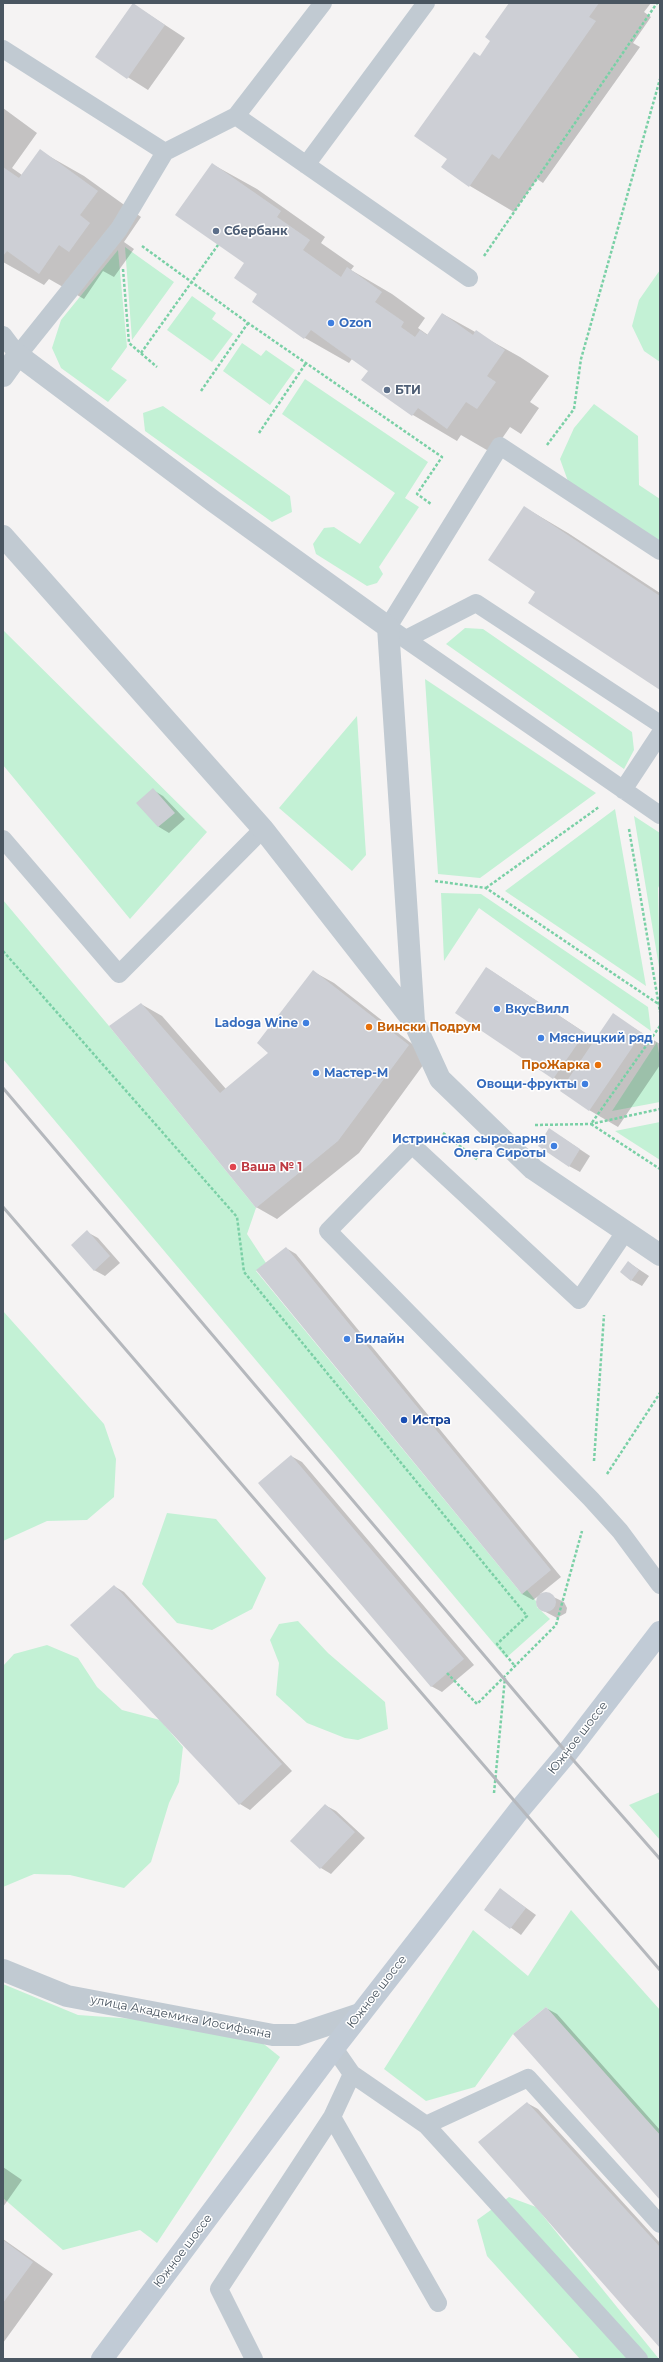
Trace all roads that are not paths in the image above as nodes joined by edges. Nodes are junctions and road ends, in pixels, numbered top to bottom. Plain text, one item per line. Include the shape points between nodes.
1 (323, 3) edge
2 (426, 3) edge
3 (3, 49) edge
4 (236, 116) junction
5 (165, 152) junction
6 (306, 165) junction
7 (470, 278) road end
8 (3, 335) edge
9 (18, 355) junction
10 (3, 376) edge
11 (3, 536) edge
12 (660, 551) edge
13 (388, 627) junction
14 (406, 639) junction
15 (660, 724) edge
16 (660, 734) edge
17 (623, 790) junction
18 (660, 815) edge
19 (263, 829) junction
20 (3, 839) edge
21 (414, 1022) junction
22 (625, 1232) junction
23 (660, 1255) edge
24 (660, 1585) edge
25 (660, 1632) edge
26 (3, 1970) edge
27 (360, 2014) junction
28 (334, 2048) junction
29 (352, 2074) junction
30 (332, 2117) junction
31 (426, 2125) junction
32 (660, 2224) edge
33 (438, 2303) dead end
34 (102, 2359) edge
35 (254, 2359) edge
36 (639, 2359) edge

1 - 4 lane
2 - 6 lane
3 - 5 lane
4 - 5 lane
4 - 6 lane
5 - 9 lane via 119,229
6 - 7 lane
8 - 9 lane
9 - 10 street
9 - 13 street via 213,501
11 - 19 street
12 - 13 lane via 500,446
13 - 14 lane
13 - 21 street
14 - 15 lane via 476,603
14 - 17 lane
16 - 17 lane
17 - 18 lane
19 - 20 lane via 119,974
19 - 21 street
21 - 22 street via 440,1079 453,1092 533,1169
22 - 23 street
22 - 24 lane via 579,1300 412,1145 328,1231 591,1499 620,1531
25 - 27 main road, Южное шоссе
26 - 27 street, улица Академика Иосифьяна via 67,1996 273,2035 297,2035
27 - 28 main road, Южное шоссе
28 - 29 lane
28 - 34 main road, Южное шоссе
29 - 30 lane
29 - 31 lane
30 - 33 lane
30 - 35 lane via 219,2289
31 - 32 lane via 528,2078
31 - 36 lane

